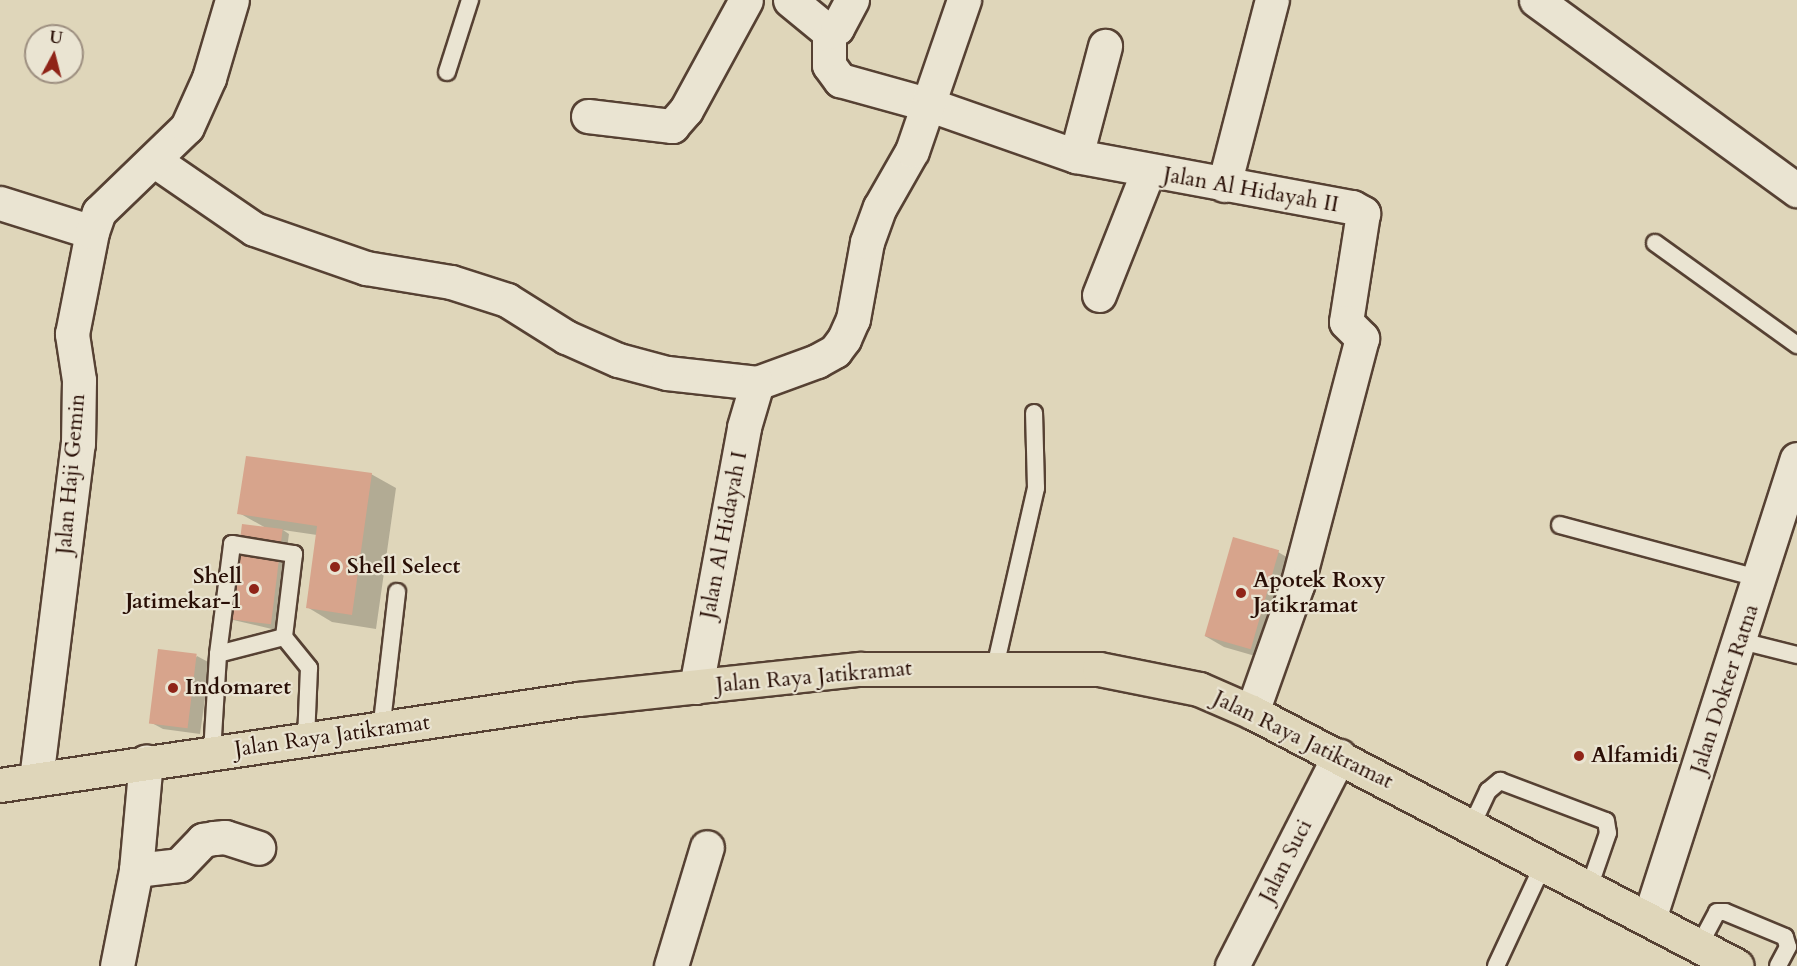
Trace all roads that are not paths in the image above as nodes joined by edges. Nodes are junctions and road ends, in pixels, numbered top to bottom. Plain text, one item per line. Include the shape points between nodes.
1 (232, 0) edge
2 (470, 0) edge
3 (746, 0) edge
4 (790, 0) edge
5 (852, 0) edge
6 (964, 0) edge
7 (1272, 0) edge
8 (1557, 7) edge
9 (829, 33) junction
10 (1105, 46) dead end
11 (447, 72) dead end
12 (930, 105) junction
13 (588, 116) dead end
14 (1076, 156) junction
15 (154, 161) junction
16 (1148, 171) junction
17 (1224, 185) junction
18 (1797, 190) edge
19 (0, 203) edge
20 (92, 232) junction
21 (1655, 243) dead end
22 (1099, 295) dead end
23 (1797, 345) edge
24 (757, 383) junction
25 (1034, 413) dead end
26 (1797, 459) edge
27 (1560, 525) dead end
28 (1761, 579) junction
29 (397, 592) dead end
30 (284, 637) junction
31 (1741, 641) junction
32 (218, 654) junction
33 (1797, 655) edge
34 (995, 667) junction
35 (696, 687) junction
36 (1252, 711) junction
37 (381, 731) junction
38 (306, 739) junction
39 (212, 753) junction
40 (1339, 756) junction
41 (146, 761) junction
42 (36, 779) junction
43 (0, 785) edge
44 (1472, 825) junction
45 (707, 847) dead end
46 (258, 848) dead end
47 (1544, 863) junction
48 (135, 870) junction
49 (1589, 888) junction
50 (1649, 919) junction
51 (1699, 946) junction
52 (117, 966) edge
53 (671, 966) edge
54 (1232, 966) edge
55 (1496, 966) edge
56 (1737, 966) edge
57 (1778, 966) edge

1 - 15 street, Jalan Haji Gemin via 209,78 187,127
2 - 11 lane
3 - 13 street via 686,110 672,126
4 - 9 street
5 - 9 street via 837,28
6 - 12 street
7 - 17 street
8 - 18 street
9 - 12 street, Jalan Al Hidayah II via 830,65 840,80
10 - 14 street
12 - 14 street, Jalan Al Hidayah II
12 - 24 street via 912,151 879,207 867,242 853,319 844,339 835,351 817,361
14 - 16 street, Jalan Al Hidayah II
15 - 20 street, Jalan Haji Gemin via 99,212
15 - 24 street via 254,229 366,268 451,282 507,300 566,337 618,360 667,373
16 - 17 street, Jalan Al Hidayah II
16 - 22 street
17 - 36 street, Jalan Al Hidayah II via 1352,207 1363,213 1346,322 1362,338 1296,585
19 - 20 street
20 - 42 street, Jalan Haji Gemin via 72,334 79,380 78,444
21 - 23 lane
24 - 35 street, Jalan Al Hidayah I via 744,427
25 - 34 lane via 1036,488
26 - 28 street, Jalan Dokter Ratna
27 - 28 lane
28 - 31 street, Jalan Dokter Ratna
29 - 37 lane
30 - 32 lane
30 - 32 lane via 294,554 232,544
30 - 38 lane via 309,668
31 - 33 lane
31 - 50 street, Jalan Dokter Ratna
32 - 39 lane
34 - 35 main road, Jalan Raya Jatikramat via 861,669
34 - 36 main road, Jalan Raya Jatikramat via 1099,669 1147,676 1199,689
35 - 37 main road, Jalan Raya Jatikramat via 578,699
36 - 40 main road, Jalan Raya Jatikramat
37 - 38 main road, Jalan Raya Jatikramat
38 - 39 main road, Jalan Raya Jatikramat
39 - 41 main road, Jalan Raya Jatikramat
40 - 44 main road, Jalan Raya Jatikramat
40 - 54 street, Jalan Suci
41 - 42 main road, Jalan Raya Jatikramat
41 - 48 street
42 - 43 main road, Jalan Raya Jatikramat
44 - 47 main road, Jalan Raya Jatikramat
44 - 49 lane via 1488,791 1500,780 1606,820 1608,833
45 - 53 street
46 - 48 street via 225,837 214,838 203,840 179,865
47 - 49 main road, Jalan Raya Jatikramat
47 - 55 lane
48 - 52 street
49 - 50 main road, Jalan Raya Jatikramat
50 - 51 main road, Jalan Raya Jatikramat
51 - 56 main road, Jalan Raya Jatikramat
51 - 57 lane via 1717,912 1725,912 1785,937 1788,947

